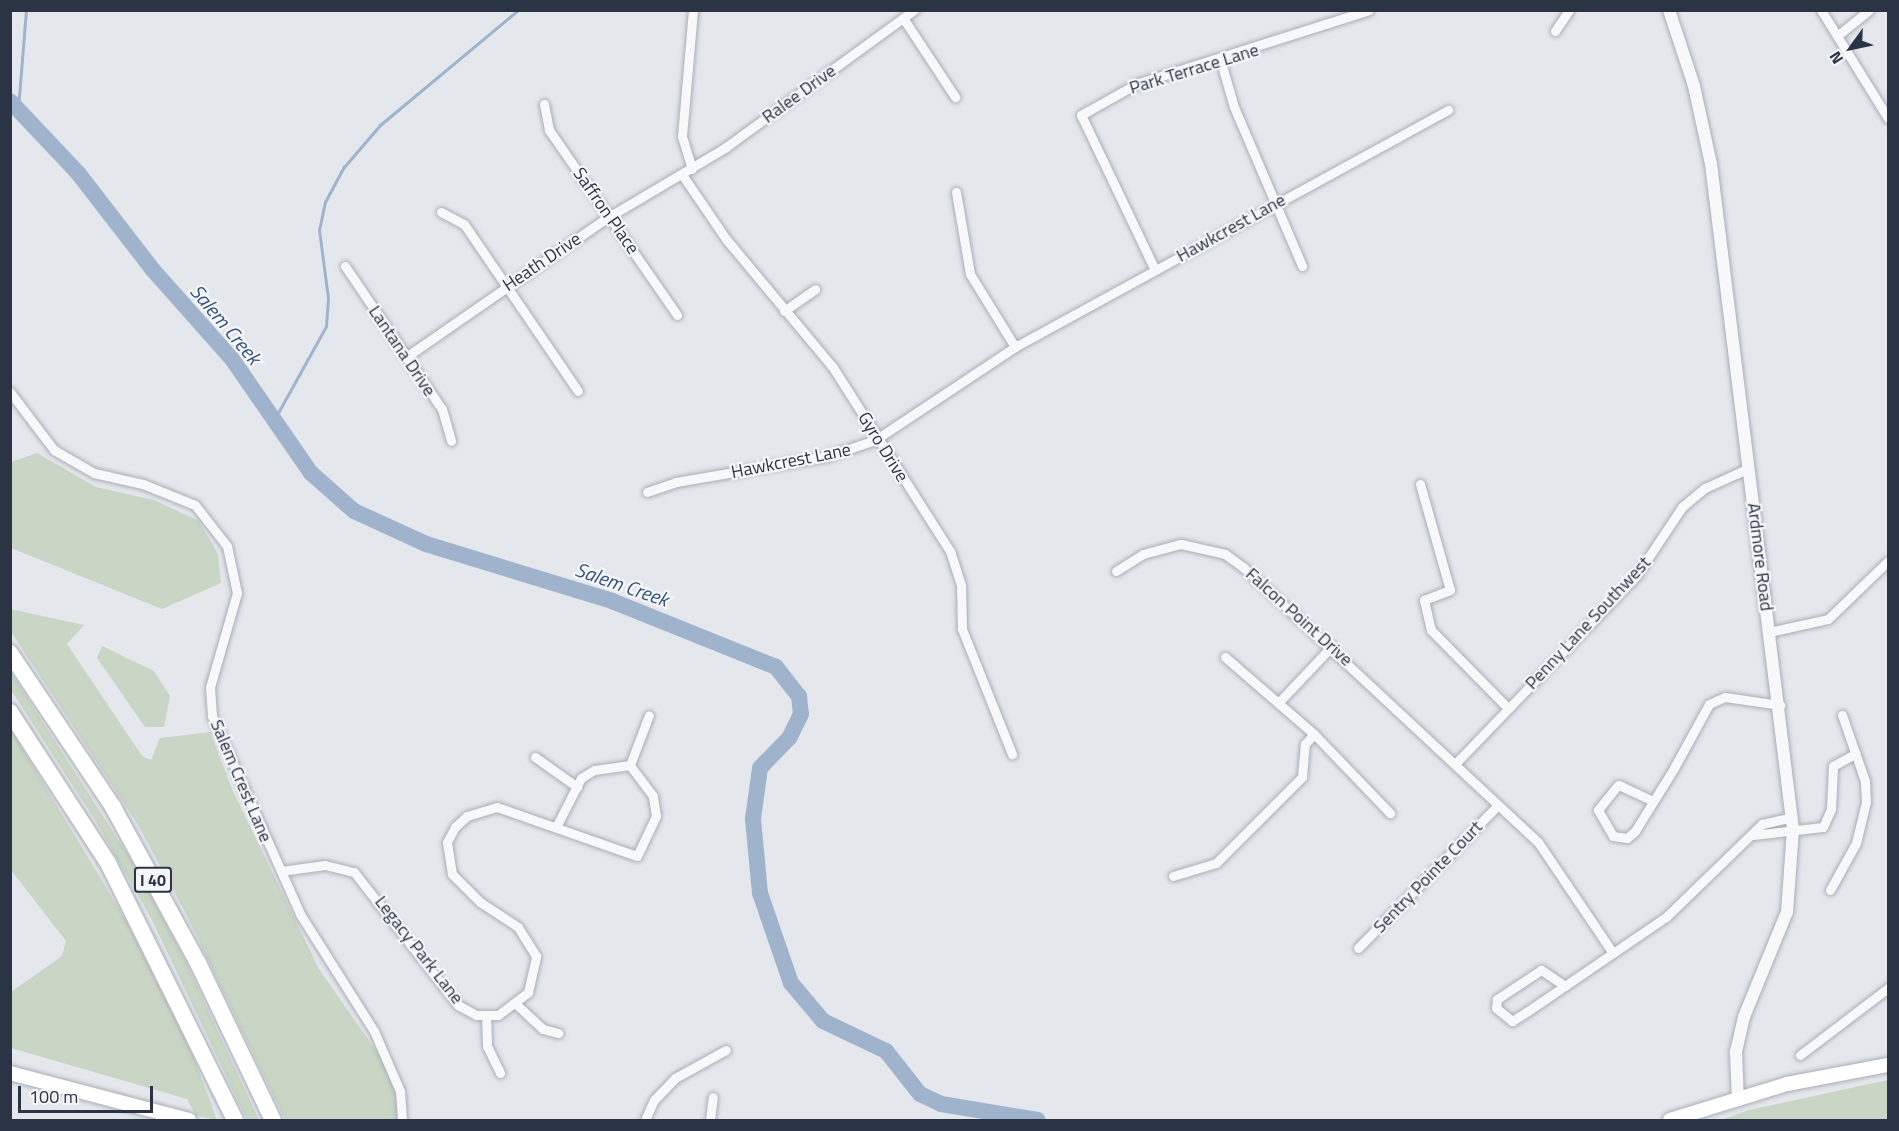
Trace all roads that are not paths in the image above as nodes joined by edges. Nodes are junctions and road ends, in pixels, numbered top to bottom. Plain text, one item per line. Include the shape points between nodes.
1 (693, 10) edge
2 (914, 10) edge
3 (1369, 10) edge
4 (1569, 10) edge
5 (1669, 10) edge
6 (1821, 10) edge
7 (1869, 10) edge
8 (903, 18) junction
9 (1555, 31) dead end
10 (1837, 36) junction
11 (1221, 62) junction
12 (955, 97) dead end
13 (544, 104) dead end
14 (1448, 110) dead end
15 (1888, 118) edge
16 (692, 169) junction
17 (683, 176) junction
18 (956, 192) dead end
19 (1279, 202) junction
20 (441, 212) dead end
21 (610, 216) junction
22 (345, 266) dead end
23 (1302, 266) dead end
24 (1155, 270) junction
25 (507, 285) junction
26 (814, 289) dead end
27 (784, 311) junction
28 (677, 315) dead end
29 (1016, 347) junction
30 (406, 357) junction
31 (578, 391) dead end
32 (10, 392) edge
33 (875, 440) junction
34 (451, 441) dead end
35 (1749, 468) junction
36 (1420, 484) dead end
37 (647, 492) dead end
38 (1888, 561) edge
39 (1116, 571) dead end
40 (1769, 632) junction
41 (1332, 646) junction
42 (10, 653) edge
43 (1225, 657) dead end
44 (1279, 702) junction
45 (1780, 705) junction
46 (1508, 708) junction
47 (10, 712) edge
48 (649, 716) dead end
49 (1842, 716) dead end
50 (1314, 734) junction
51 (1857, 753) junction
52 (1012, 754) dead end
53 (535, 757) dead end
54 (1455, 764) junction
55 (630, 765) junction
56 (577, 787) junction
57 (1653, 801) junction
58 (1498, 805) junction
59 (1390, 813) dead end
60 (1793, 823) junction
61 (556, 828) junction
62 (281, 871) junction
63 (1173, 876) dead end
64 (1830, 890) dead end
65 (1358, 948) dead end
66 (1613, 953) junction
67 (1565, 986) junction
68 (1888, 988) edge
69 (517, 1005) junction
70 (486, 1015) junction
71 (558, 1033) dead end
72 (726, 1050) dead end
73 (1800, 1055) dead end
74 (1888, 1065) edge
75 (10, 1073) edge
76 (500, 1073) dead end
77 (713, 1097) dead end
78 (1738, 1100) junction
79 (189, 1120) edge
80 (235, 1120) edge
81 (273, 1120) edge
82 (402, 1120) edge
83 (645, 1120) edge
84 (710, 1120) edge
85 (1670, 1120) edge

1 - 16 street via 682,136
2 - 8 street, Ralee Drive
3 - 11 street, Park Terrace Lane
4 - 9 street
5 - 35 street, Ardmore Road via 1694,86 1711,164
6 - 10 street
7 - 10 street
8 - 12 street
8 - 16 street, Ralee Drive
10 - 15 street
11 - 19 street via 1234,107
11 - 24 street, Park Terrace Lane via 1136,84 1081,115
13 - 21 street, Saffron Place via 549,130
14 - 19 street, Hawkcrest Lane
16 - 17 street, Ralee Drive
17 - 21 street, Heath Drive
17 - 27 street, Gyro Drive
18 - 29 street via 970,274
19 - 23 street
19 - 24 street, Hawkcrest Lane
20 - 25 street via 464,224
21 - 25 street, Heath Drive
21 - 28 street, Saffron Place
22 - 30 street, Lantana Drive
24 - 29 street, Hawkcrest Lane
25 - 30 street, Heath Drive
25 - 31 street
26 - 27 street
27 - 33 street, Gyro Drive via 832,366
29 - 33 street, Hawkcrest Lane
30 - 34 street, Lantana Drive via 442,409
32 - 62 street, Salem Crest Lane via 54,450 94,473 143,484 195,505 228,546 237,593 210,687 212,716
33 - 37 street, Hawkcrest Lane via 828,456 676,482
33 - 52 street, Gyro Drive via 950,551 961,585 962,629
35 - 40 street, Ardmore Road
35 - 46 street, Penny Lane Southwest via 1705,488 1682,507 1636,576
36 - 46 street via 1450,590 1424,600 1431,630
38 - 40 street via 1828,619
39 - 41 street, Falcon Point Drive via 1143,554 1170,546 1225,554
40 - 45 street, Ardmore Road
41 - 44 street
41 - 54 street, Falcon Point Drive
42 - 81 highway, I 40 via 113,807 198,963
43 - 44 street
44 - 50 street
45 - 57 street via 1725,697 1709,704
45 - 60 street, Ardmore Road
46 - 54 street, Penny Lane Southwest
47 - 80 highway, I 40 via 108,863
48 - 55 street
49 - 51 street
50 - 59 street
50 - 63 street via 1305,744 1302,777 1216,863
51 - 60 street via 1833,766 1832,809 1823,827 1810,832
51 - 64 street via 1865,781 1864,813
53 - 56 street
54 - 58 street, Falcon Point Drive
55 - 56 street via 594,770
55 - 61 street via 653,796 656,816 644,851 637,856 622,853
56 - 61 street
57 - 57 street via 1635,831 1619,840 1598,810 1618,785
58 - 65 street, Sentry Pointe Court
58 - 66 street, Falcon Point Drive via 1555,863
60 - 66 street via 1762,824 1666,917
60 - 78 street, Ardmore Road via 1786,912 1744,1017 1736,1053
61 - 69 street via 496,807 467,816 447,842 452,874 480,902 518,927 536,956 535,977
62 - 70 street, Legacy Park Lane via 325,865 354,872 367,883 458,1005
62 - 82 street, Salem Crest Lane via 300,914 374,1031 400,1091
66 - 67 street
67 - 67 street via 1512,1021 1496,1008 1497,999 1540,970
68 - 73 street
69 - 70 street
69 - 71 street via 543,1029
70 - 76 street via 487,1046
72 - 83 street via 675,1078 654,1100
74 - 78 main road via 1788,1084
75 - 79 main road
77 - 84 street
78 - 85 main road

